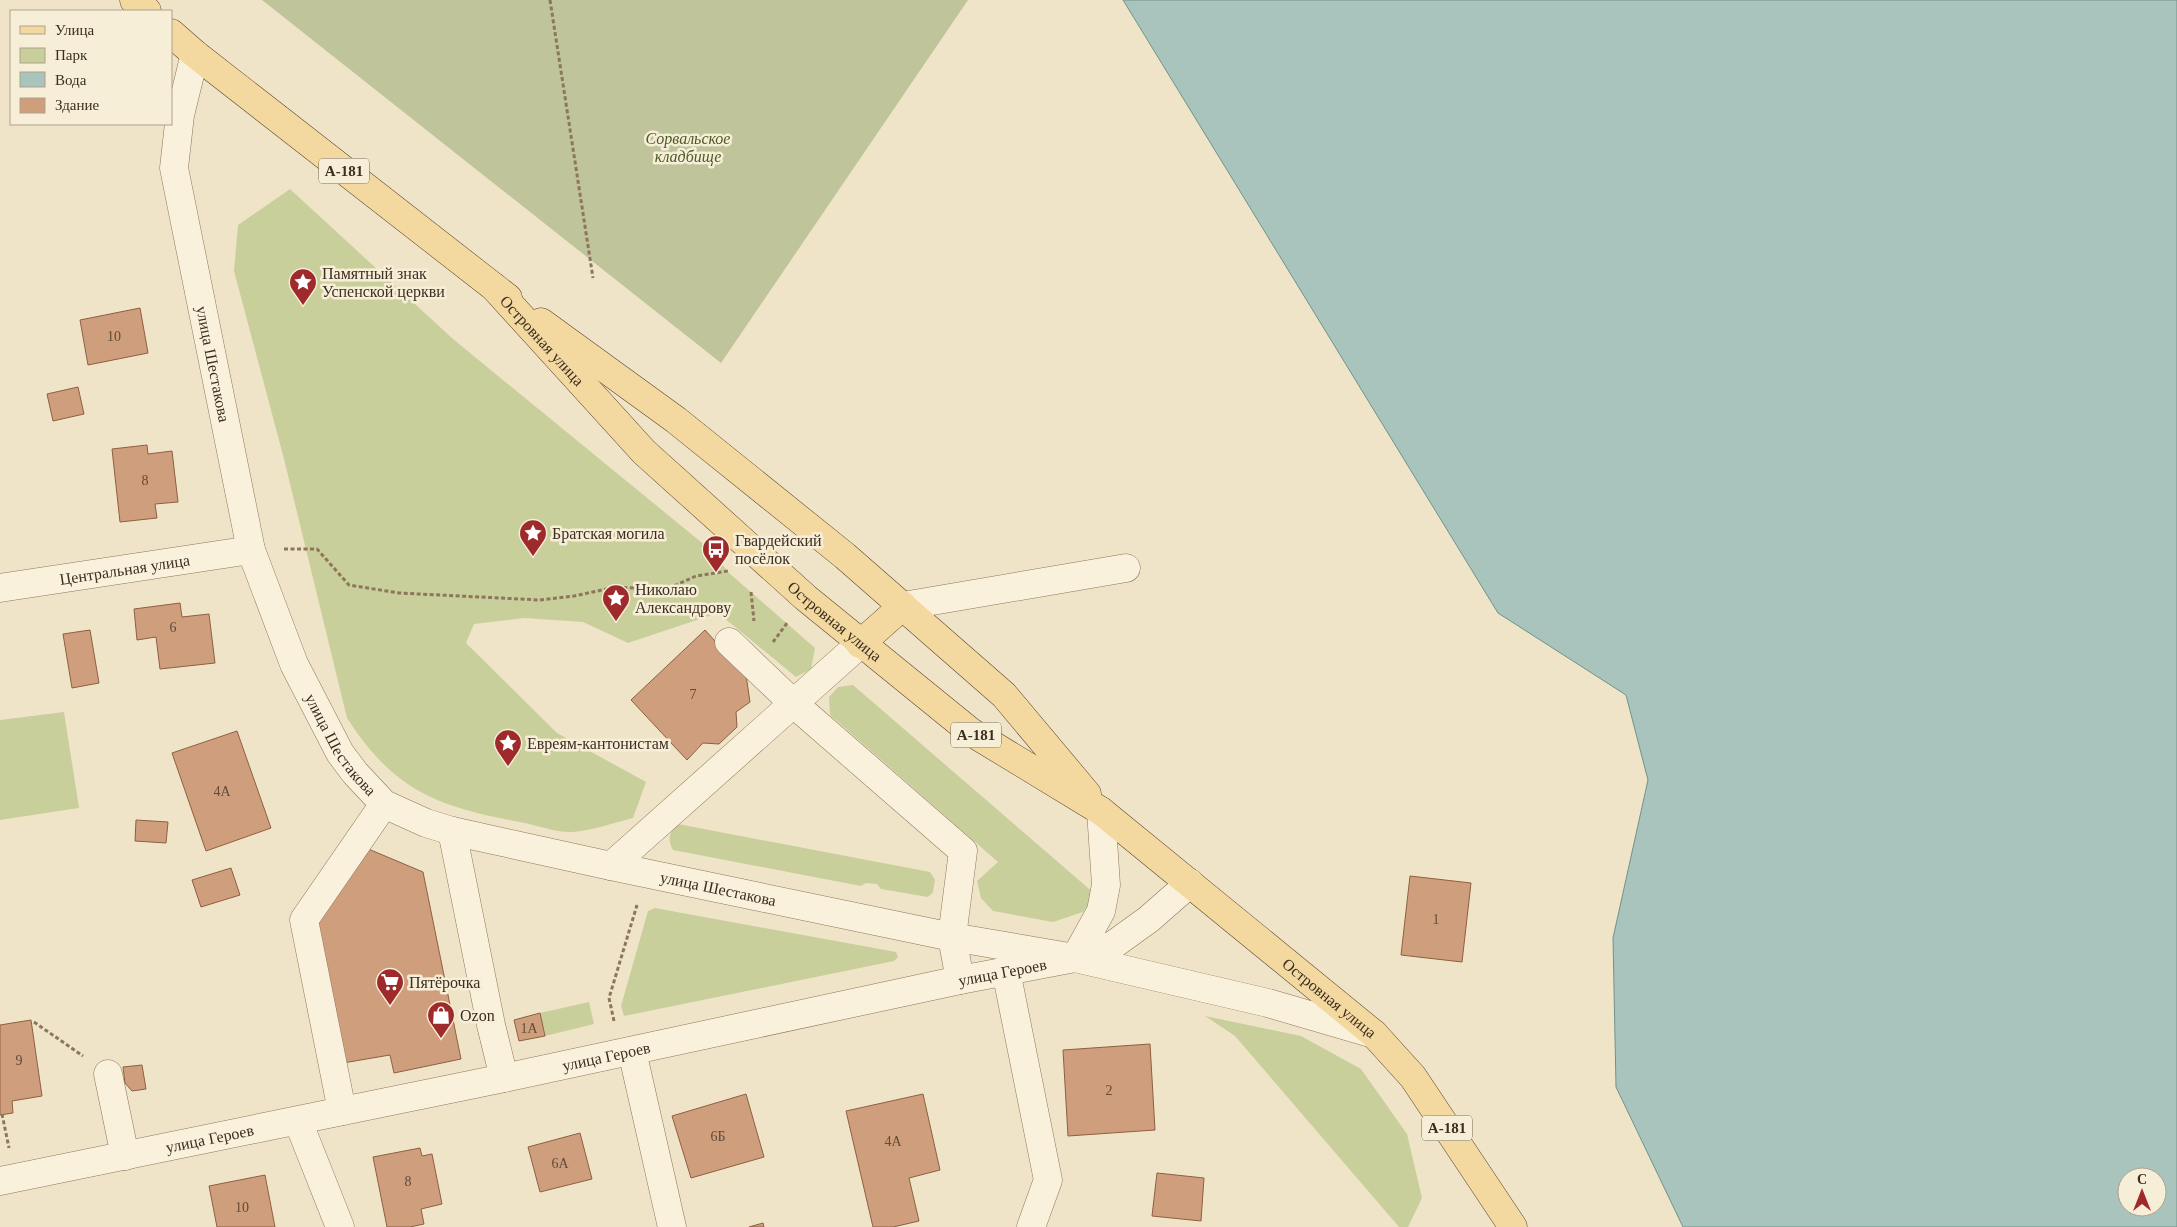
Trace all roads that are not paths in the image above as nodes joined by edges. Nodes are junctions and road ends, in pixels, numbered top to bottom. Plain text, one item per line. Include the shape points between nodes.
1 (134, 0) edge
2 (146, 10) edge
3 (172, 34) edge
4 (194, 54) junction
5 (494, 287) junction
6 (251, 550) junction
7 (1126, 568) dead end
8 (0, 588) edge
9 (902, 606) junction
10 (729, 642) dead end
11 (860, 644) junction
12 (794, 704) junction
13 (384, 804) junction
14 (1101, 811) junction
15 (452, 831) junction
16 (611, 866) junction
17 (1190, 883) junction
18 (952, 937) junction
19 (1075, 958) junction
20 (1006, 971) junction
21 (960, 980) junction
22 (1374, 1034) junction
23 (632, 1051) junction
24 (108, 1074) road end
25 (504, 1078) junction
26 (342, 1112) junction
27 (298, 1121) junction
28 (125, 1156) junction
29 (0, 1181) edge
30 (340, 1227) edge
31 (672, 1227) edge
32 (1031, 1227) edge
33 (1513, 1227) edge

1 - 2 main road
3 - 4 main road, А-181
4 - 5 main road, Островная улица / А-181
4 - 6 street, улица Шестакова via 180,115 174,168
5 - 9 main road, Островная улица / А-181 via 676,420
5 - 11 main road, Островная улица / А-181 via 644,452
6 - 8 street, Центральная улица
6 - 13 street, улица Шестакова via 294,664 340,753
7 - 9 street
9 - 11 main road
9 - 14 main road, Островная улица / А-181 via 1004,695
10 - 12 street
11 - 12 street
11 - 14 main road, Островная улица / А-181 via 971,732
12 - 16 street
12 - 18 street via 963,851
13 - 15 street, улица Шестакова
13 - 26 street via 304,920
14 - 17 main road, Островная улица / А-181
14 - 19 street via 1106,885 1101,910
15 - 16 street, улица Шестакова
15 - 25 street
16 - 18 street, улица Шестакова
17 - 19 street, улица Героев via 1112,945
17 - 22 main road, Островная улица / А-181
18 - 19 street, улица Шестакова
18 - 21 street
19 - 20 street, улица Героев
19 - 22 street, улица Шестакова via 1259,1001
20 - 21 street, улица Героев
20 - 32 street via 1048,1180
21 - 23 street, улица Героев
22 - 33 main road, Островная улица / А-181 via 1412,1077
23 - 25 street, улица Героев
23 - 31 street
24 - 28 street
25 - 26 street, улица Героев
26 - 27 street, улица Героев
27 - 28 street, улица Героев
27 - 30 street
28 - 29 street, улица Героев

